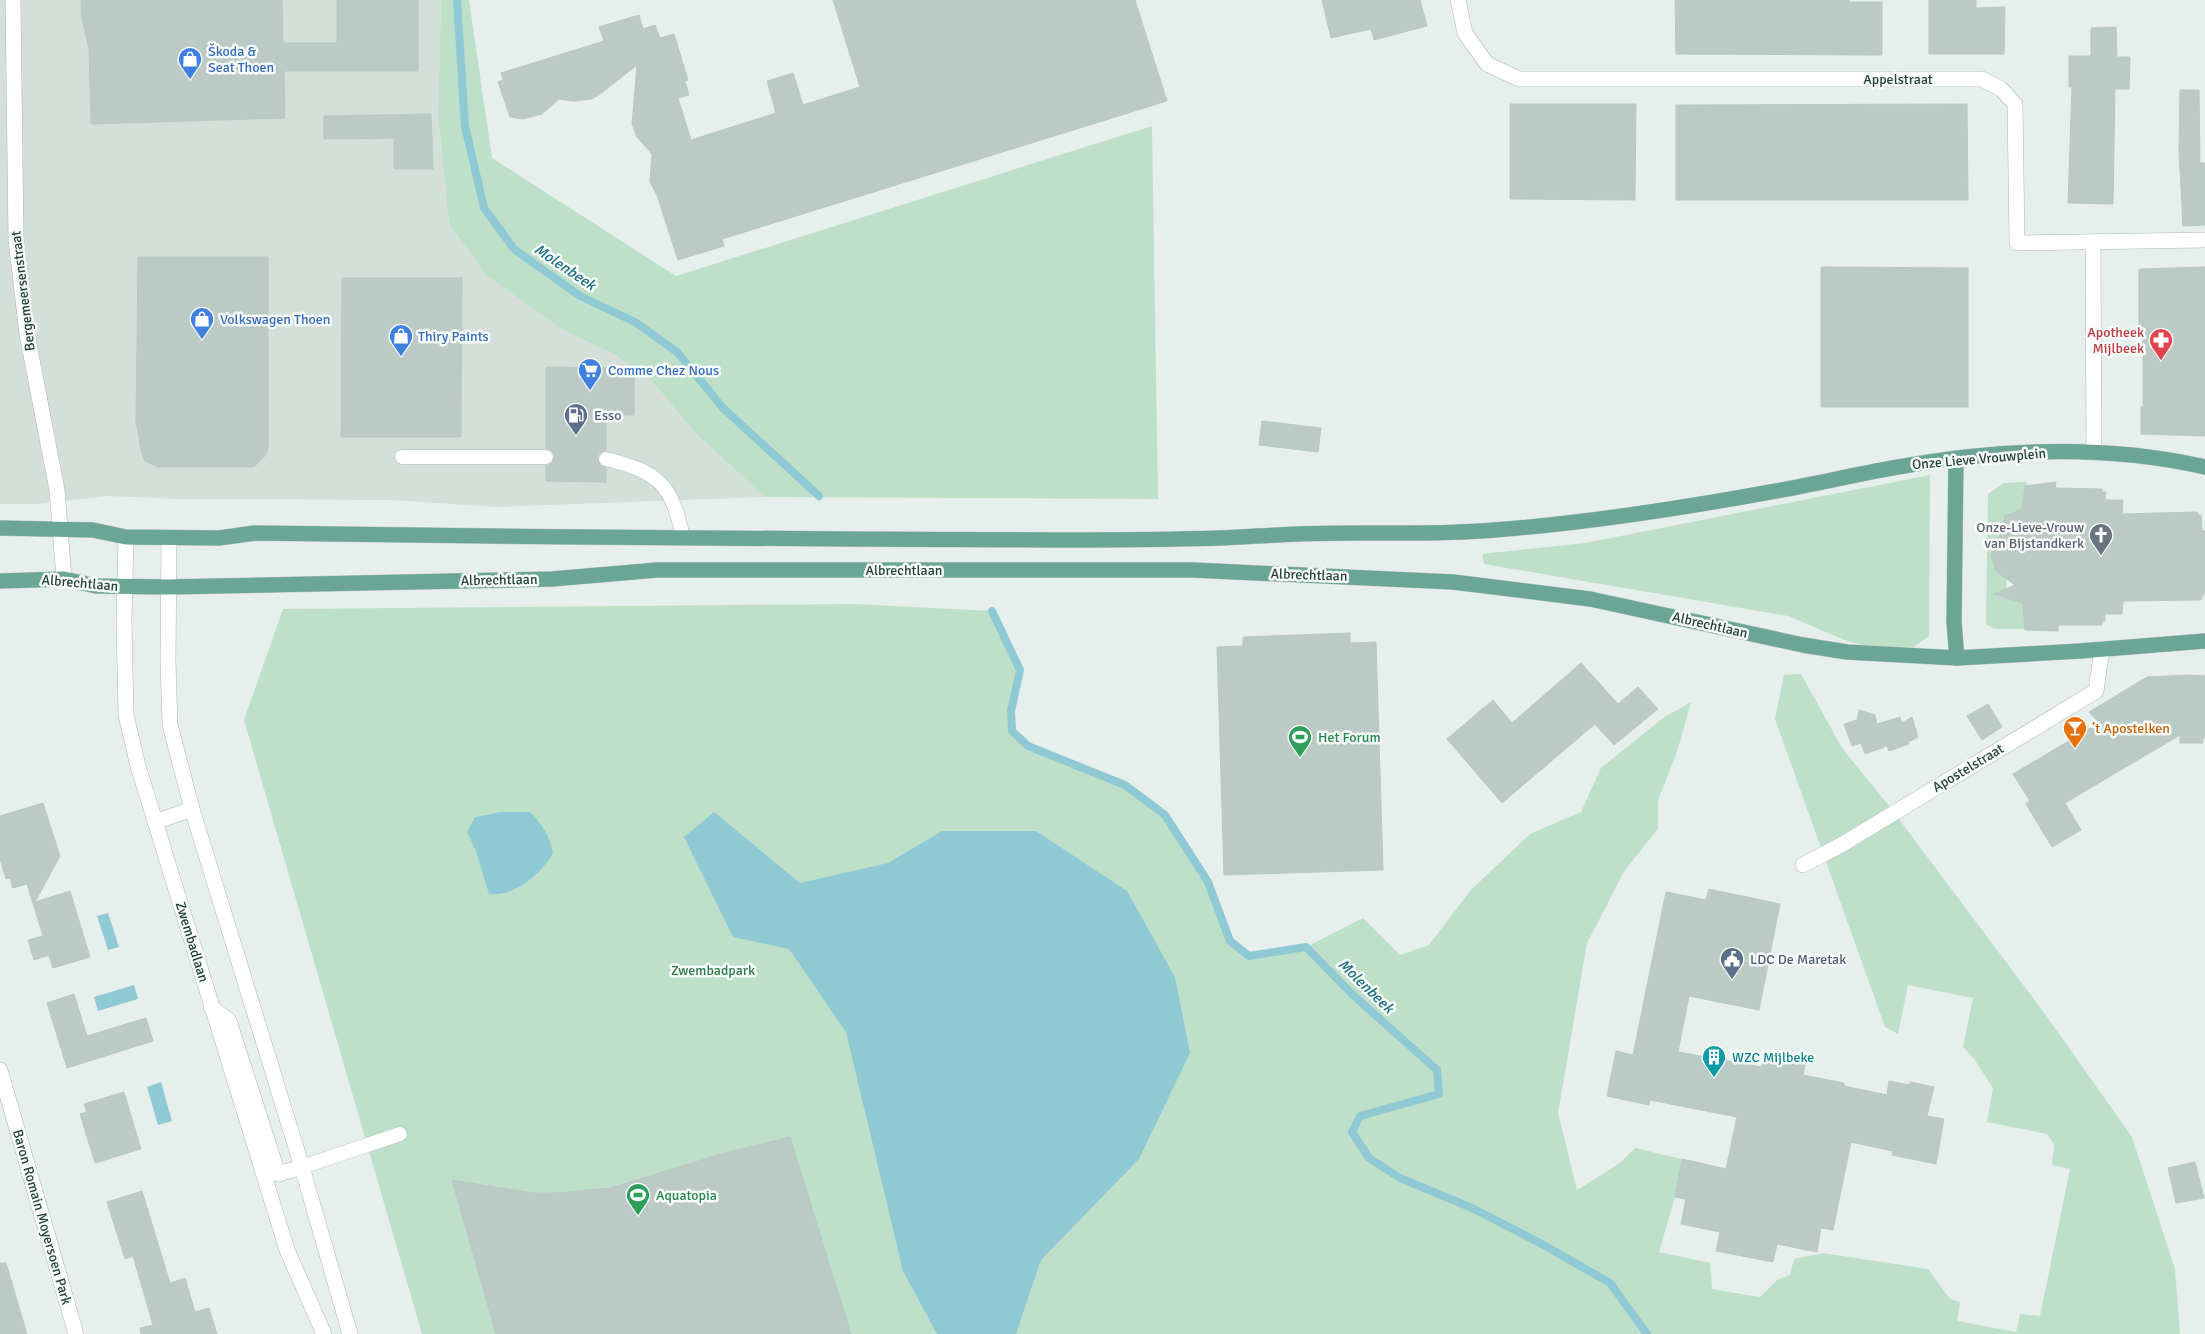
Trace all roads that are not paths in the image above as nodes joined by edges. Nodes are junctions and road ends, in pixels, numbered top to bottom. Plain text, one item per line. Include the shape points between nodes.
1 (13, 0) edge
2 (1458, 0) edge
3 (2205, 240) edge
4 (2093, 242) junction
5 (2094, 453) junction
6 (402, 457) dead end
7 (546, 457) dead end
8 (606, 459) dead end
9 (1956, 459) junction
10 (2205, 467) edge
11 (0, 528) edge
12 (60, 530) junction
13 (126, 537) junction
14 (169, 537) junction
15 (682, 538) junction
16 (64, 579) junction
17 (0, 581) edge
18 (125, 586) junction
19 (168, 587) junction
20 (2205, 641) edge
21 (2102, 649) junction
22 (1957, 658) junction
23 (192, 809) junction
24 (155, 822) junction
25 (1803, 865) dead end
26 (212, 1007) junction
27 (0, 1070) edge
28 (400, 1134) dead end
29 (302, 1166) junction
30 (76, 1334) edge
31 (324, 1334) edge
32 (350, 1334) edge

1 - 12 street, Bergemeersenstraat via 16,240 27,334 56,490
2 - 4 street, Appelstraat via 1465,33 1487,64 1519,79 1982,79 2001,90 2014,104 2017,242
3 - 4 street, Appelstraat
4 - 5 street
5 - 9 main road, Onze Lieve Vrouwplein via 2012,454
5 - 10 main road, Onze Lieve Vrouwplein
6 - 7 lane
8 - 15 lane via 631,465 652,475 668,490 677,511
9 - 15 main road, Onze Lieve Vrouwplein via 1896,467 1671,510 1490,531 1218,538
9 - 22 main road via 1954,622
11 - 12 main road
12 - 13 main road via 93,530
12 - 16 street, Bergemeersenstraat
13 - 14 main road
13 - 18 street, Zwembadlaan
14 - 15 main road via 219,538 255,533
14 - 19 street
16 - 17 main road, Albrechtlaan
16 - 18 main road, Albrechtlaan via 96,586
18 - 19 main road, Albrechtlaan
18 - 24 street, Zwembadlaan via 126,715
19 - 22 main road, Albrechtlaan via 552,579 657,570 1193,570 1453,582 1590,599 1847,652
19 - 23 street via 170,725
20 - 21 main road
21 - 22 main road
21 - 25 street, Apostelstraat via 2096,691
23 - 24 street
23 - 29 street
24 - 26 street, Zwembadlaan
26 - 29 street via 229,1021 278,1174
26 - 31 street, Zwembadlaan via 287,1250
27 - 30 street, Baron Romain Moyersoen Park
28 - 29 lane
29 - 32 street

